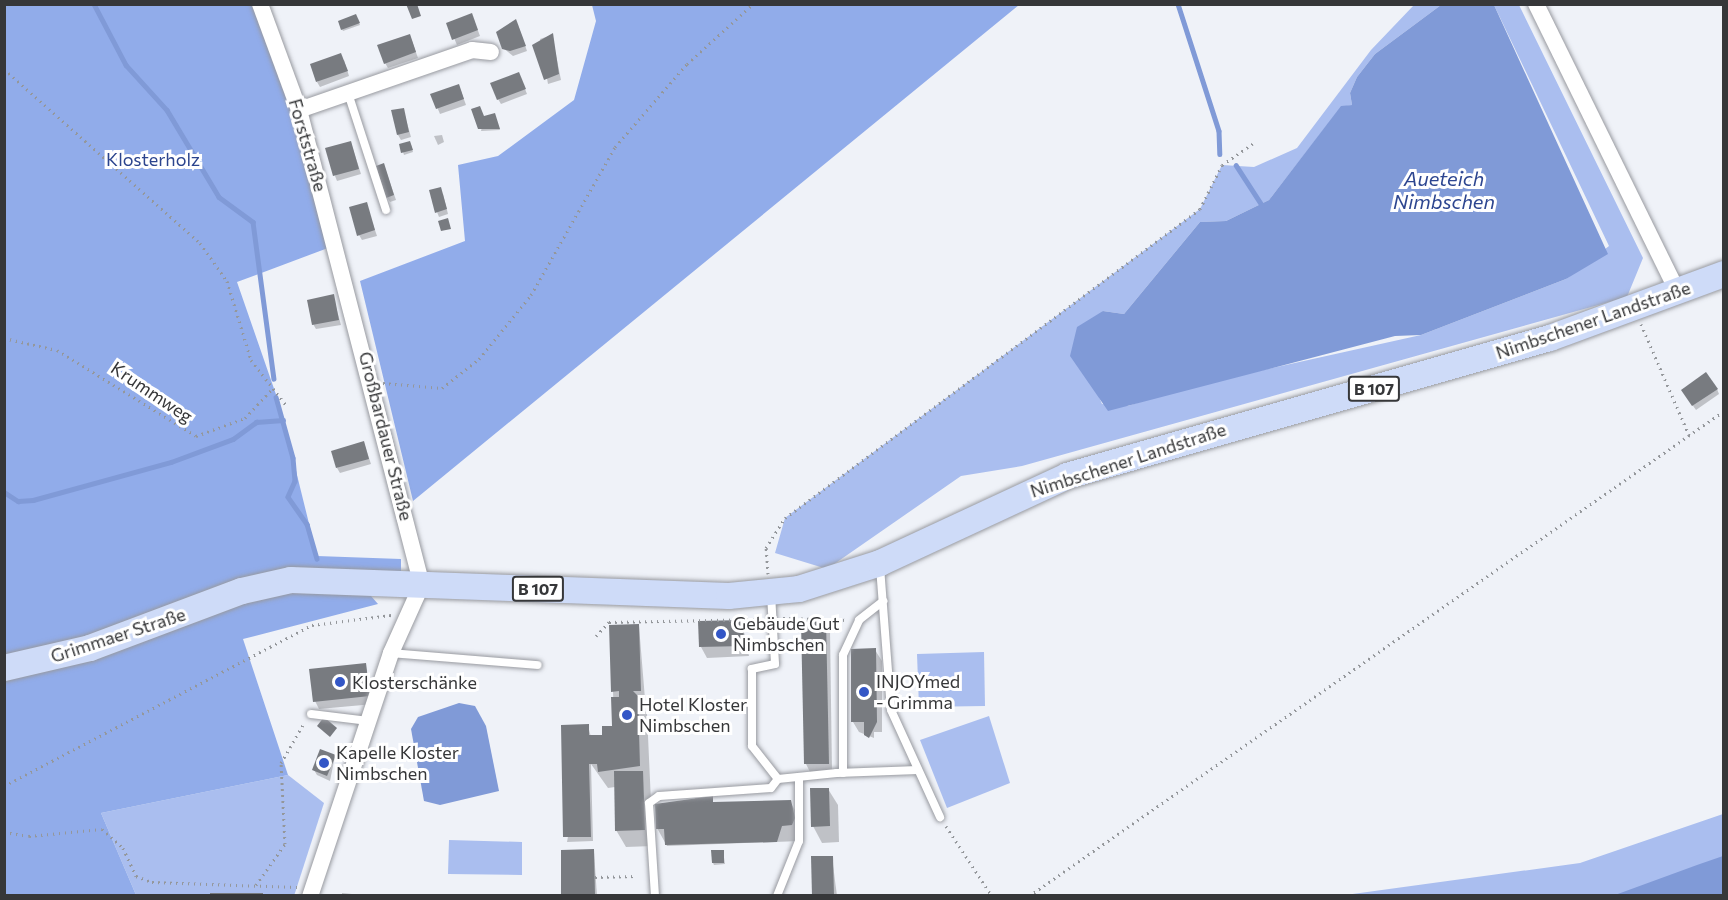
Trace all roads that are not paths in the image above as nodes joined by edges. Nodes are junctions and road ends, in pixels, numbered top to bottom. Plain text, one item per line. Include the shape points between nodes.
1 (260, 4) edge
2 (1536, 4) edge
3 (491, 52) dead end
4 (348, 93) junction
5 (299, 110) junction
6 (386, 210) dead end
7 (1724, 274) edge
8 (348, 287) joint
9 (1678, 292) junction
10 (880, 563) junction
11 (422, 584) junction
12 (771, 593) junction
13 (883, 601) junction
14 (196, 609) joint
15 (391, 653) junction
16 (538, 665) dead end
17 (4, 668) edge
18 (311, 714) road end
19 (369, 721) junction
20 (918, 770) junction
21 (843, 773) junction
22 (799, 777) junction
23 (778, 779) junction
24 (940, 817) road end
25 (311, 892) edge
26 (655, 896) edge
27 (777, 896) edge

1 - 5 street, Forststraße
2 - 9 street
3 - 4 street via 472,50
4 - 5 street
4 - 6 lane
5 - 8 street, Forststraße
7 - 9 main road, Nimbschener Landstraße / B 107
8 - 11 street, Großbardauer Straße
9 - 10 main road, Nimbschener Landstraße / B 107 via 1440,371 1067,476
10 - 12 main road, Nimbschener Landstraße / B 107
10 - 13 lane
11 - 12 main road, Nimbschener Landstraße / B 107
11 - 14 main road, Nimbschener Landstraße / B 107 via 291,580 255,586
11 - 15 street
12 - 23 lane via 775,664 752,669 752,746
13 - 20 lane via 891,710
13 - 21 lane via 859,620 843,655
14 - 17 main road, Grimmaer Straße / B 107 via 90,648
15 - 16 lane
15 - 19 street
18 - 19 lane
19 - 25 street
20 - 21 lane
20 - 24 lane
21 - 22 lane
22 - 23 lane
22 - 27 lane via 800,841
23 - 26 lane via 771,788 659,796 649,803

